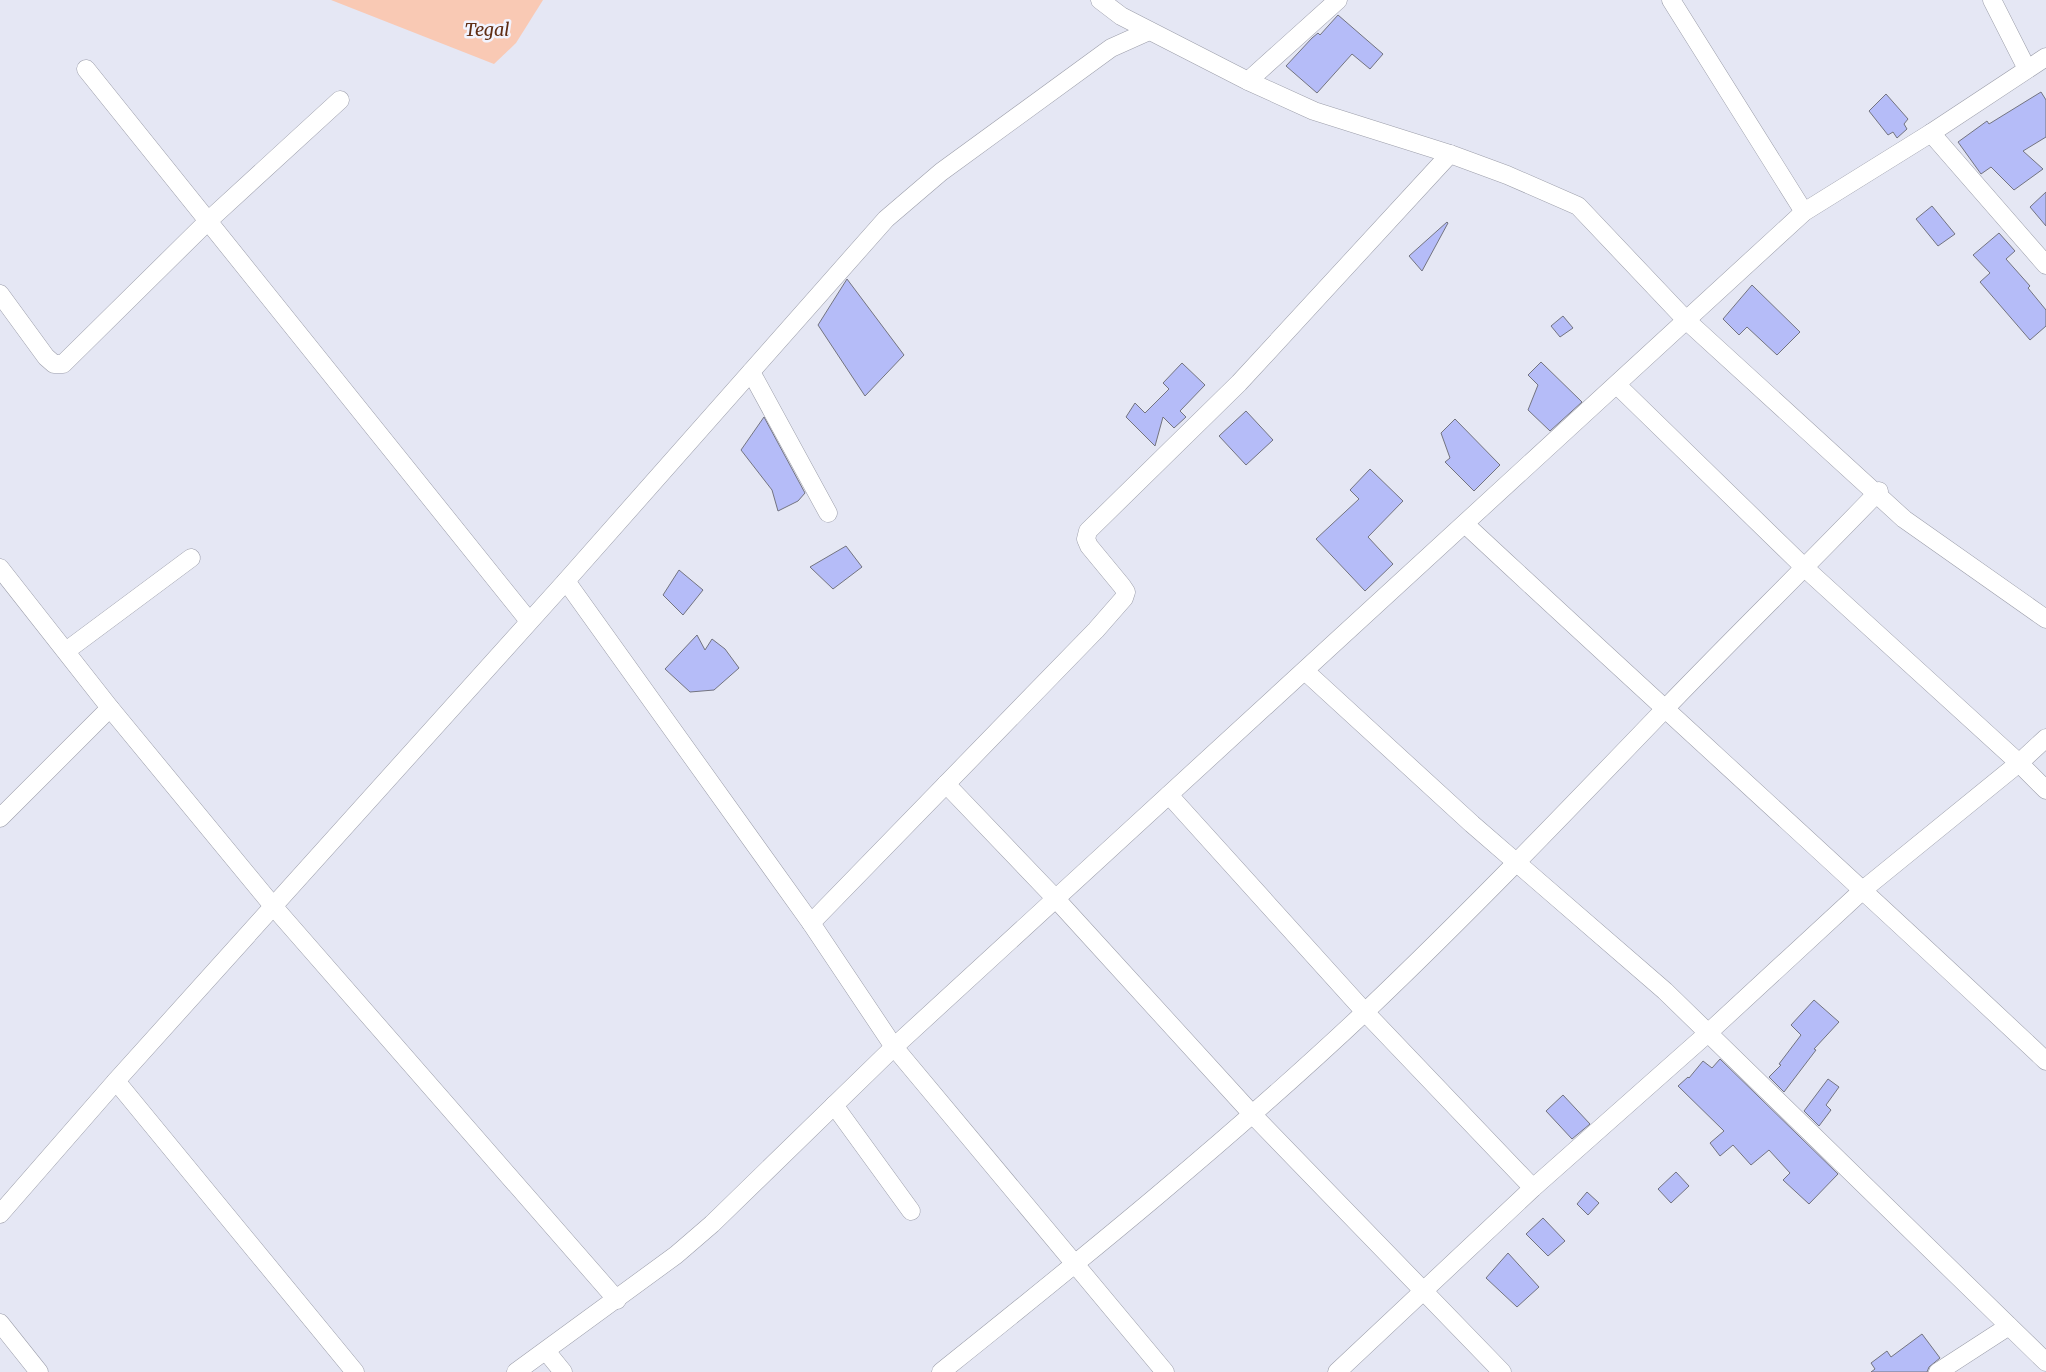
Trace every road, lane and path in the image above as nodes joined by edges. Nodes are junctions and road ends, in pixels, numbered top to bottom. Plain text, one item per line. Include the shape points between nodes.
1 (1100, 0) edge
2 (1338, 0) edge
3 (1670, 0) edge
4 (1992, 0) edge
5 (1149, 30) junction
6 (2046, 57) edge
7 (86, 69) dead end
8 (2026, 69) junction
9 (1248, 81) junction
10 (340, 100) dead end
11 (1931, 133) junction
12 (1450, 154) junction
13 (1804, 212) junction
14 (208, 221) junction
15 (2046, 265) edge
16 (0, 294) edge
17 (1686, 320) junction
18 (752, 372) junction
19 (1617, 385) junction
20 (1877, 492) junction
21 (828, 513) dead end
22 (1466, 524) junction
23 (191, 558) dead end
24 (0, 568) edge
25 (1806, 569) junction
26 (566, 581) junction
27 (2046, 619) edge
28 (529, 621) junction
29 (66, 652) junction
30 (1304, 671) junction
31 (110, 708) junction
32 (1664, 710) junction
33 (2046, 738) edge
34 (2019, 763) junction
35 (946, 784) junction
36 (2046, 790) edge
37 (1169, 795) junction
38 (0, 818) edge
39 (1517, 863) junction
40 (1864, 889) junction
41 (1056, 899) junction
42 (273, 906) junction
43 (811, 923) junction
44 (1365, 1012) junction
45 (1708, 1033) junction
46 (894, 1047) junction
47 (2046, 1061) edge
48 (116, 1080) junction
49 (834, 1105) junction
50 (1252, 1114) junction
51 (1533, 1188) junction
52 (911, 1211) dead end
53 (0, 1214) edge
54 (1075, 1265) junction
55 (1424, 1291) junction
56 (617, 1300) junction
57 (0, 1323) edge
58 (2009, 1326) junction
59 (546, 1351) junction
60 (2046, 1362) edge
61 (349, 1370) edge
62 (39, 1372) edge
63 (516, 1372) edge
64 (563, 1372) edge
65 (941, 1372) edge
66 (1165, 1372) edge
67 (1337, 1372) edge
68 (1502, 1372) edge
69 (1938, 1372) edge

1 - 5 street via 1121,16
2 - 9 street
3 - 13 street
4 - 8 street
5 - 9 street
5 - 18 street via 1111,48 941,172 886,219
6 - 8 street
7 - 14 street
8 - 11 street
9 - 12 street via 1334,120
10 - 14 street
11 - 13 street
11 - 15 street
12 - 17 street via 1578,206
12 - 35 street via 1239,382 1088,531 1088,546 1122,586 1126,592 1124,598
13 - 17 street
14 - 16 street via 63,364 54,364 46,357
14 - 28 street
17 - 19 street
17 - 20 street
18 - 21 street
18 - 26 street
19 - 22 street
19 - 25 street
20 - 25 street
20 - 27 street via 1904,520
22 - 30 street
22 - 32 street
23 - 29 street
24 - 29 street
25 - 32 street
25 - 34 street
26 - 28 street
26 - 43 street
28 - 42 street
29 - 31 street
30 - 37 street
30 - 39 street
31 - 38 street
31 - 42 street
32 - 39 street
32 - 40 street
33 - 34 street
34 - 36 street
34 - 40 street
35 - 41 street
35 - 43 street
37 - 41 street
37 - 44 street
39 - 44 street
39 - 45 street via 1665,991
40 - 45 street
40 - 47 street
41 - 46 street
41 - 50 street
42 - 48 street
42 - 56 street
43 - 46 street
44 - 50 street
44 - 51 street
45 - 51 street
45 - 58 street
46 - 49 street
46 - 54 street
48 - 53 street
48 - 61 street
49 - 52 street
49 - 56 street via 696,1239
50 - 54 street
50 - 55 street
51 - 55 street
54 - 65 street
54 - 66 street
55 - 67 street
55 - 68 street
56 - 59 street
57 - 62 street
58 - 60 street
58 - 69 street
59 - 63 street
59 - 64 street

